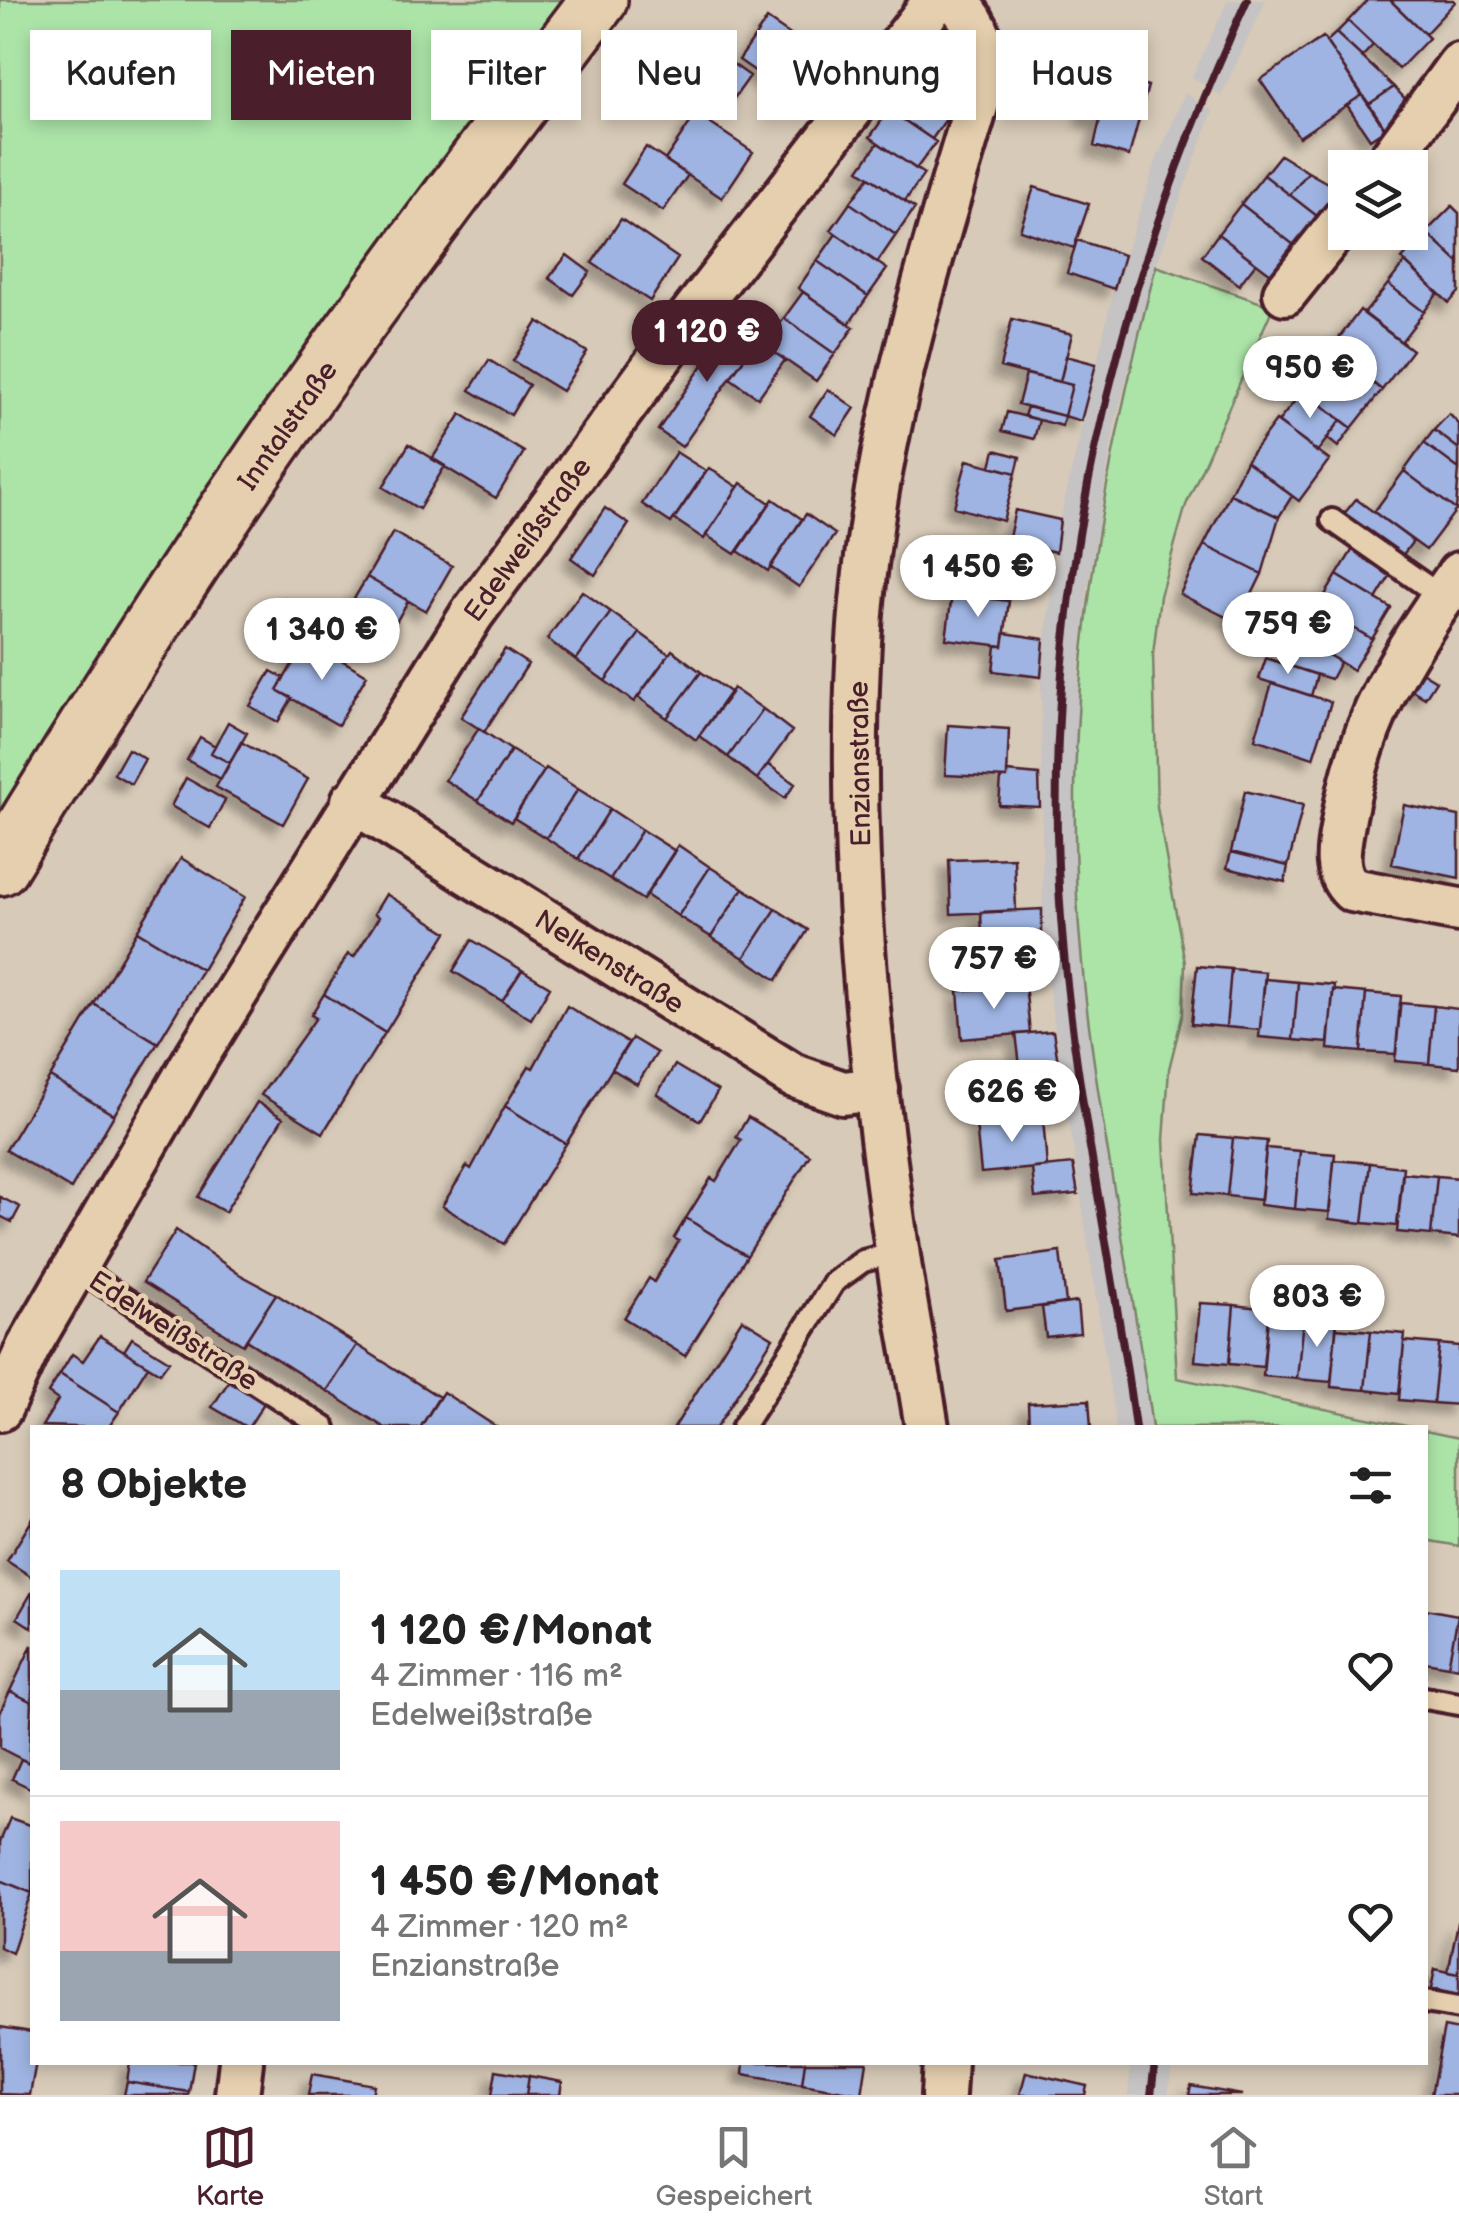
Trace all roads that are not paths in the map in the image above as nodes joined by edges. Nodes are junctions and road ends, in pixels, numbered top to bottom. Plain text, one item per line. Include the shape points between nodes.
1 (599, 0) edge
2 (936, 0) edge
3 (955, 0) edge
4 (1459, 65) edge
5 (1397, 150) edge
6 (1328, 239) edge
7 (1285, 293) dead end
8 (1332, 520) dead end
9 (1451, 586) edge
10 (353, 800) junction
11 (0, 867) edge
12 (1459, 910) edge
13 (877, 1089) junction
14 (897, 1252) junction
15 (74, 1266) junction
16 (0, 1409) edge
17 (319, 1425) edge
18 (744, 1425) edge
19 (926, 1425) edge
20 (1428, 1699) edge
21 (1459, 1704) edge
22 (1428, 2003) edge
23 (1459, 2008) edge
24 (241, 2065) edge
25 (946, 2065) edge
26 (238, 2095) edge
27 (943, 2095) edge

1 - 11 main road, Inntalstraße via 282,431
2 - 10 street, Edelweißstraße via 572,474
3 - 13 street, Enzianstraße via 978,28 984,80 904,367 866,567 858,660 859,821
4 - 5 street
6 - 7 street
8 - 9 lane
9 - 12 street via 1361,741 1338,866 1352,890
10 - 13 street, Nelkenstraße via 792,1075 842,1093
10 - 15 street, Edelweißstraße
13 - 14 street, Enzianstraße
14 - 18 lane via 864,1261 834,1282
14 - 19 street, Enzianstraße
15 - 16 street, Edelweißstraße
15 - 17 lane, Edelweißstraße
20 - 21 lane
22 - 23 lane
24 - 26 street
25 - 27 street

